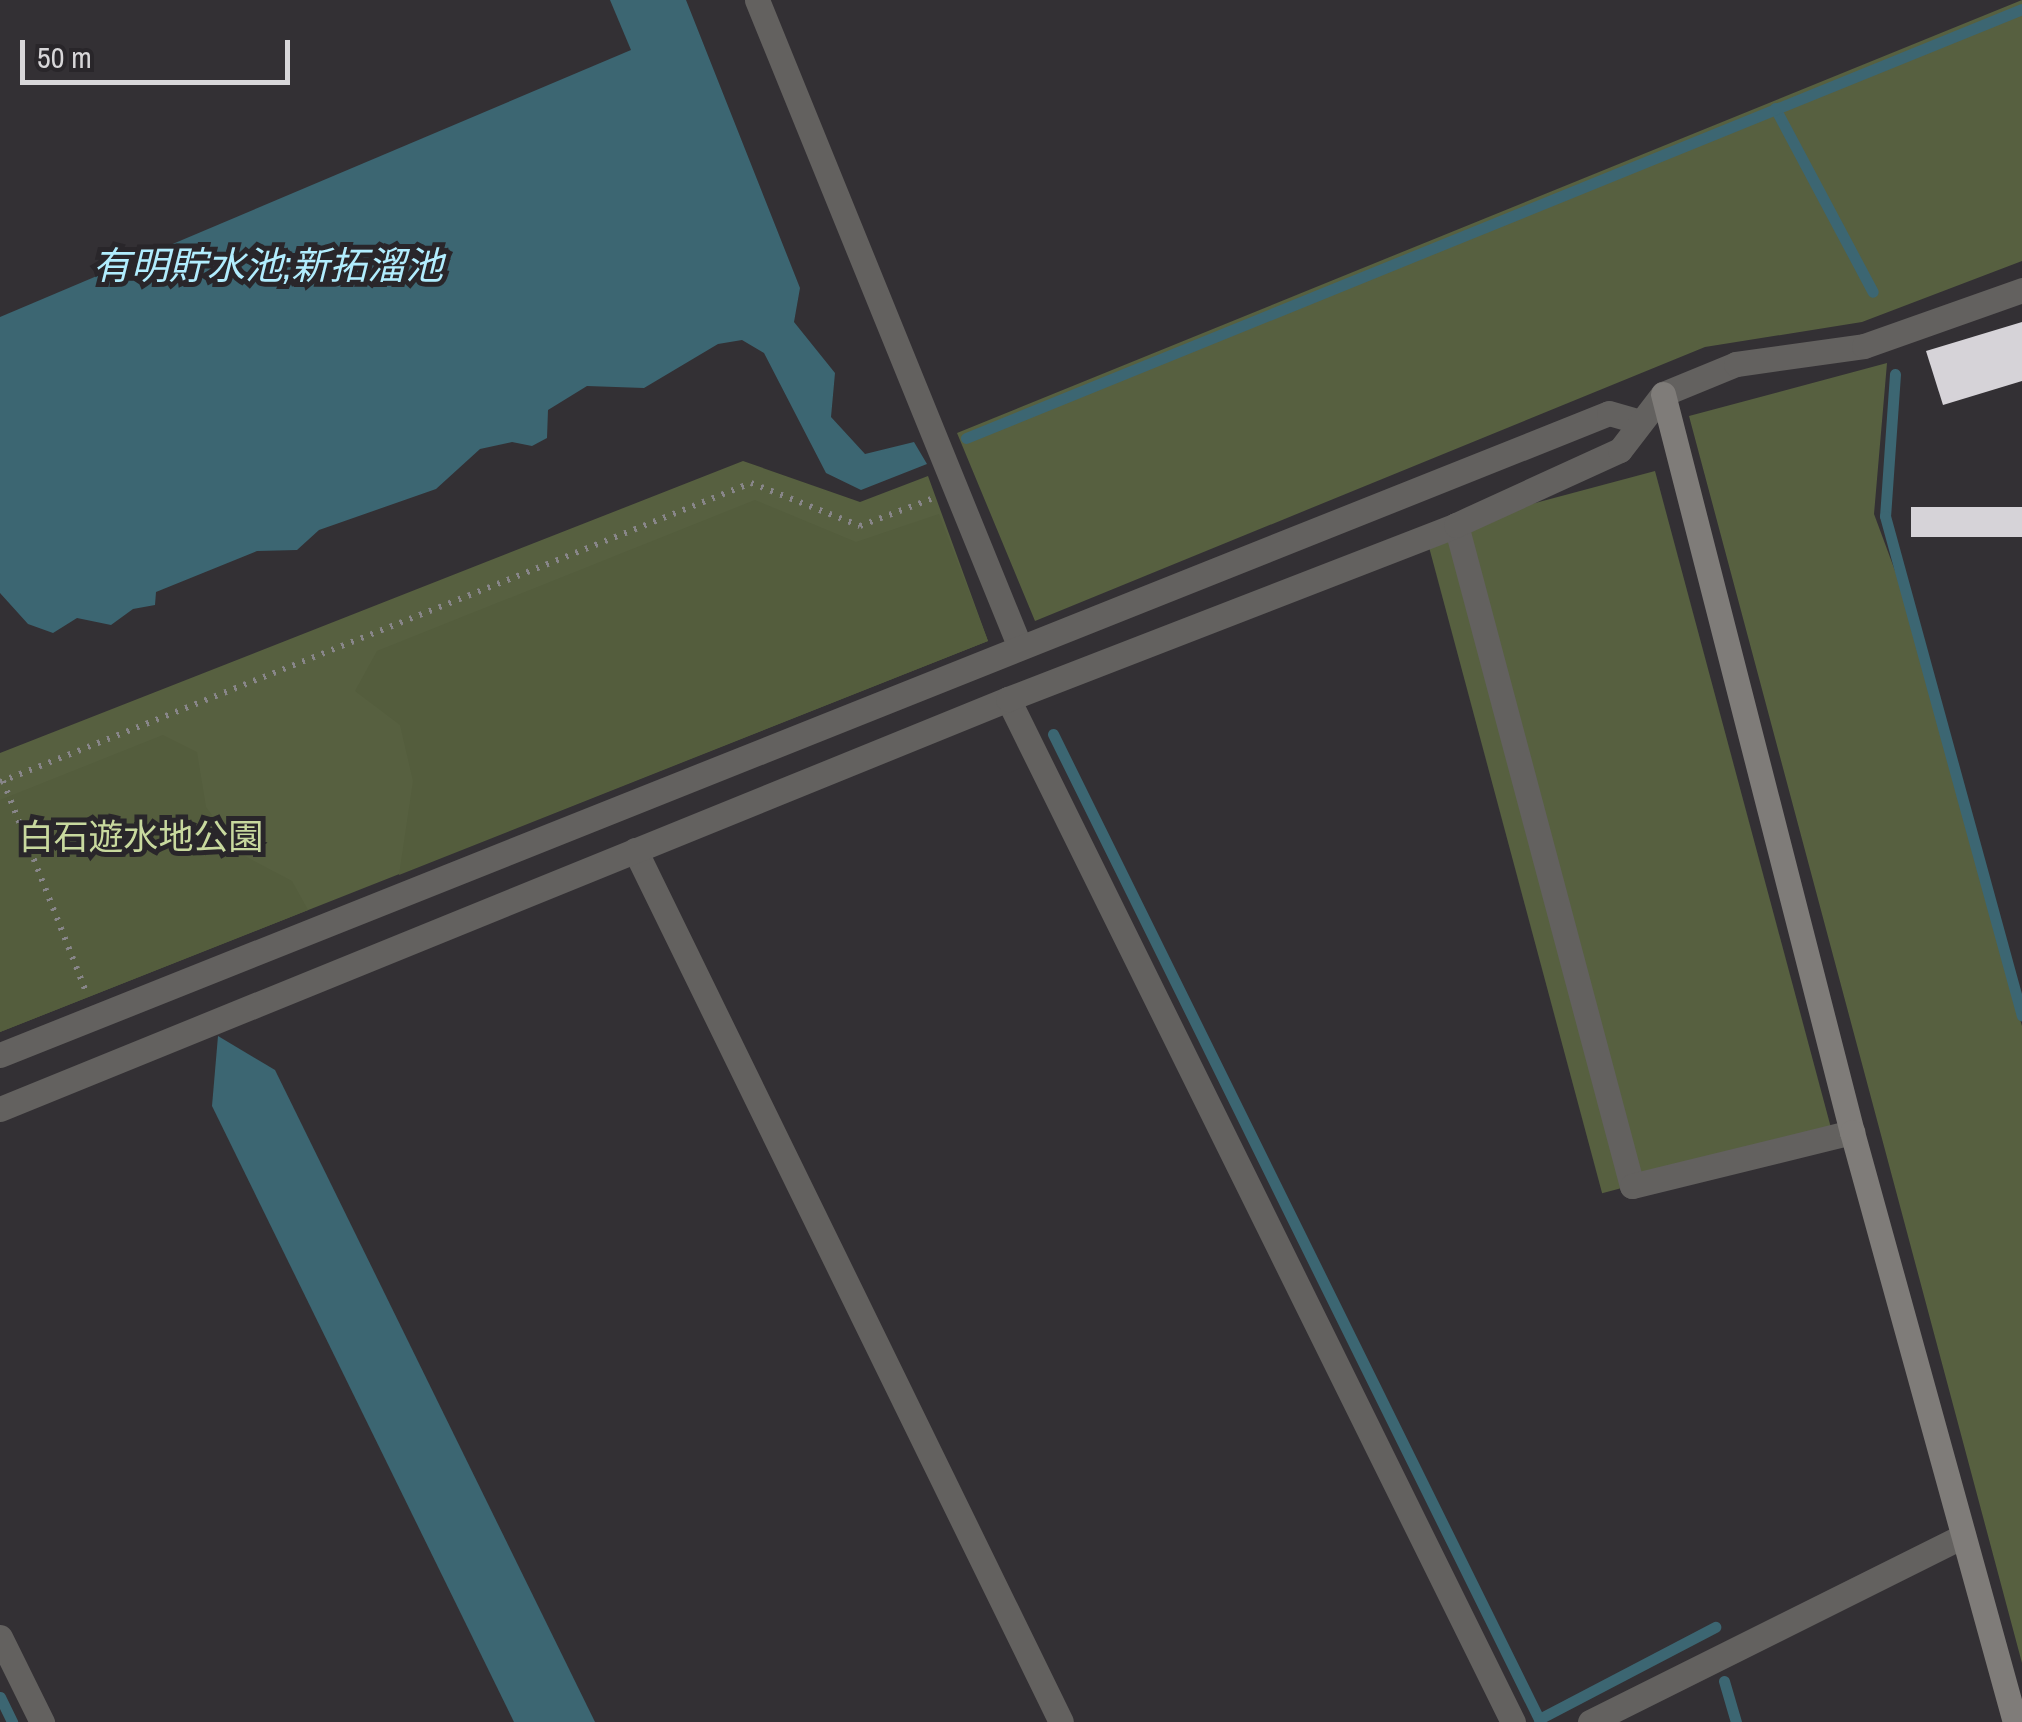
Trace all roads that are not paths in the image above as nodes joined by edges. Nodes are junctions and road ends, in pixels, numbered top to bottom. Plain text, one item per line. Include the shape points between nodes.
1 (760, 1) edge
2 (2022, 290) edge
3 (1663, 394) junction
4 (1636, 421) junction
5 (1456, 525) junction
6 (1019, 645) junction
7 (1008, 699) junction
8 (635, 850) junction
9 (0, 1055) edge
10 (0, 1109) edge
11 (1852, 1132) junction
12 (1963, 1536) junction
13 (0, 1637) edge
14 (42, 1722) edge
15 (1061, 1722) edge
16 (1513, 1722) edge
17 (1590, 1722) edge
18 (2016, 1722) edge

1 - 6 street
2 - 3 street via 1864,346 1736,364
3 - 4 street
3 - 11 street
4 - 5 street via 1620,450
4 - 6 street via 1609,413
5 - 7 street
5 - 11 street via 1632,1186
6 - 9 street
7 - 8 street
7 - 16 street
8 - 10 street
8 - 15 street
11 - 12 street
12 - 17 street
12 - 18 street
13 - 14 street

